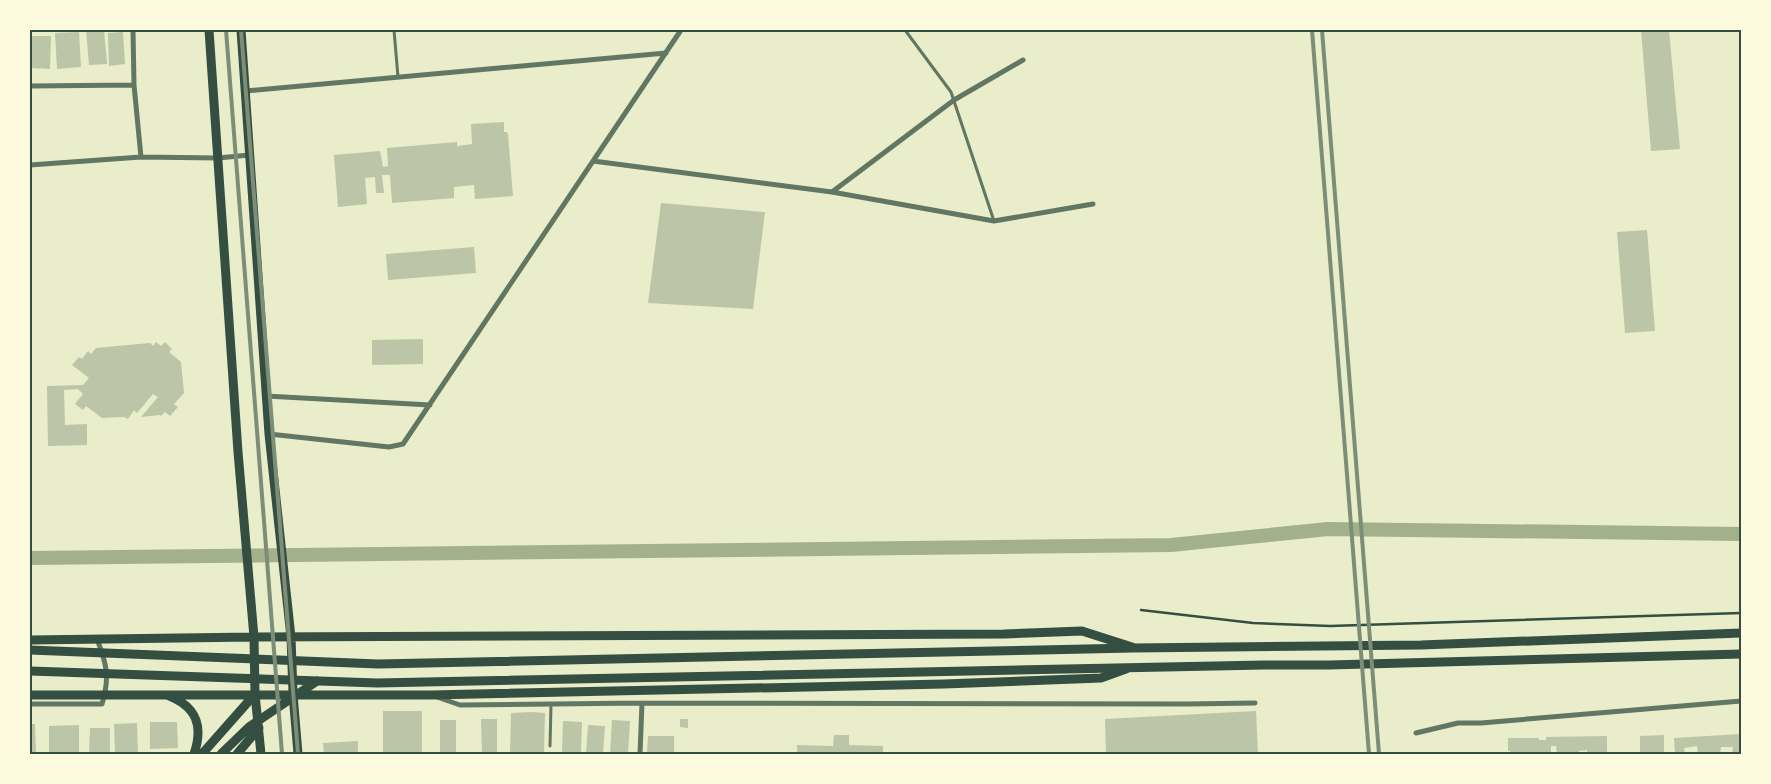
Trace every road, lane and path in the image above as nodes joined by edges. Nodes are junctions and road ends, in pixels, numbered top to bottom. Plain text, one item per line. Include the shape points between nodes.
1 (133, 30) edge
2 (209, 30) edge
3 (241, 30) edge
4 (394, 30) edge
5 (681, 30) edge
6 (906, 30) edge
7 (666, 53) junction
8 (1023, 60) dead end
9 (398, 78) junction
10 (134, 85) junction
11 (30, 86) edge
12 (246, 91) junction
13 (954, 100) junction
14 (249, 156) junction
15 (141, 157) junction
16 (218, 158) junction
17 (593, 161) junction
18 (30, 165) edge
19 (832, 192) junction
20 (1093, 204) dead end
21 (994, 220) junction
22 (266, 396) junction
23 (430, 405) junction
24 (268, 434) junction
25 (1141, 610) dead end
26 (1741, 613) edge
27 (1741, 632) edge
28 (254, 637) junction
29 (291, 637) junction
30 (98, 639) junction
31 (30, 640) edge
32 (1133, 648) junction
33 (30, 650) edge
34 (1741, 654) edge
35 (1126, 669) junction
36 (30, 671) edge
37 (317, 680) junction
38 (105, 694) junction
39 (163, 694) junction
40 (255, 694) junction
41 (293, 694) junction
42 (30, 695) edge
43 (432, 695) junction
44 (1741, 701) edge
45 (642, 703) junction
46 (1255, 703) dead end
47 (30, 704) edge
48 (551, 704) junction
49 (260, 728) junction
50 (1416, 733) dead end
51 (550, 746) dead end
52 (194, 754) edge
53 (202, 754) edge
54 (221, 754) edge
55 (237, 754) edge
56 (261, 754) edge
57 (298, 754) edge
58 (640, 754) edge

1 - 10 street
2 - 16 main road
3 - 12 main road
4 - 9 lane
5 - 7 street
6 - 13 lane
7 - 9 street
7 - 17 street
8 - 13 street
9 - 12 street
10 - 11 street
10 - 15 street
12 - 14 main road
13 - 19 street
13 - 21 lane
14 - 16 street
14 - 22 main road
15 - 16 street
15 - 18 street
16 - 28 main road
17 - 19 street
17 - 23 street
19 - 21 street
20 - 21 street
22 - 23 street
22 - 24 main road
23 - 24 street via 403,444 395,447
24 - 29 main road
25 - 26 path via 1253,623 1330,626
27 - 32 main road via 1421,645
28 - 29 main road
28 - 30 main road
28 - 40 main road
29 - 32 main road via 1082,631
29 - 41 main road
30 - 31 main road
30 - 38 street via 106,663
32 - 33 main road via 378,664
34 - 35 main road
35 - 37 main road via 377,683
35 - 43 main road via 1101,678
36 - 37 main road
37 - 54 main road via 249,727
38 - 39 main road
38 - 42 main road
38 - 47 street via 102,704
39 - 40 main road
39 - 52 main road via 184,703 196,718 198,735
40 - 41 main road
40 - 49 main road
40 - 53 main road
41 - 43 main road
41 - 57 main road
43 - 48 street via 460,705
44 - 50 street via 1458,723
45 - 46 street
45 - 48 street
45 - 58 street
48 - 51 lane
49 - 55 main road
49 - 56 main road

